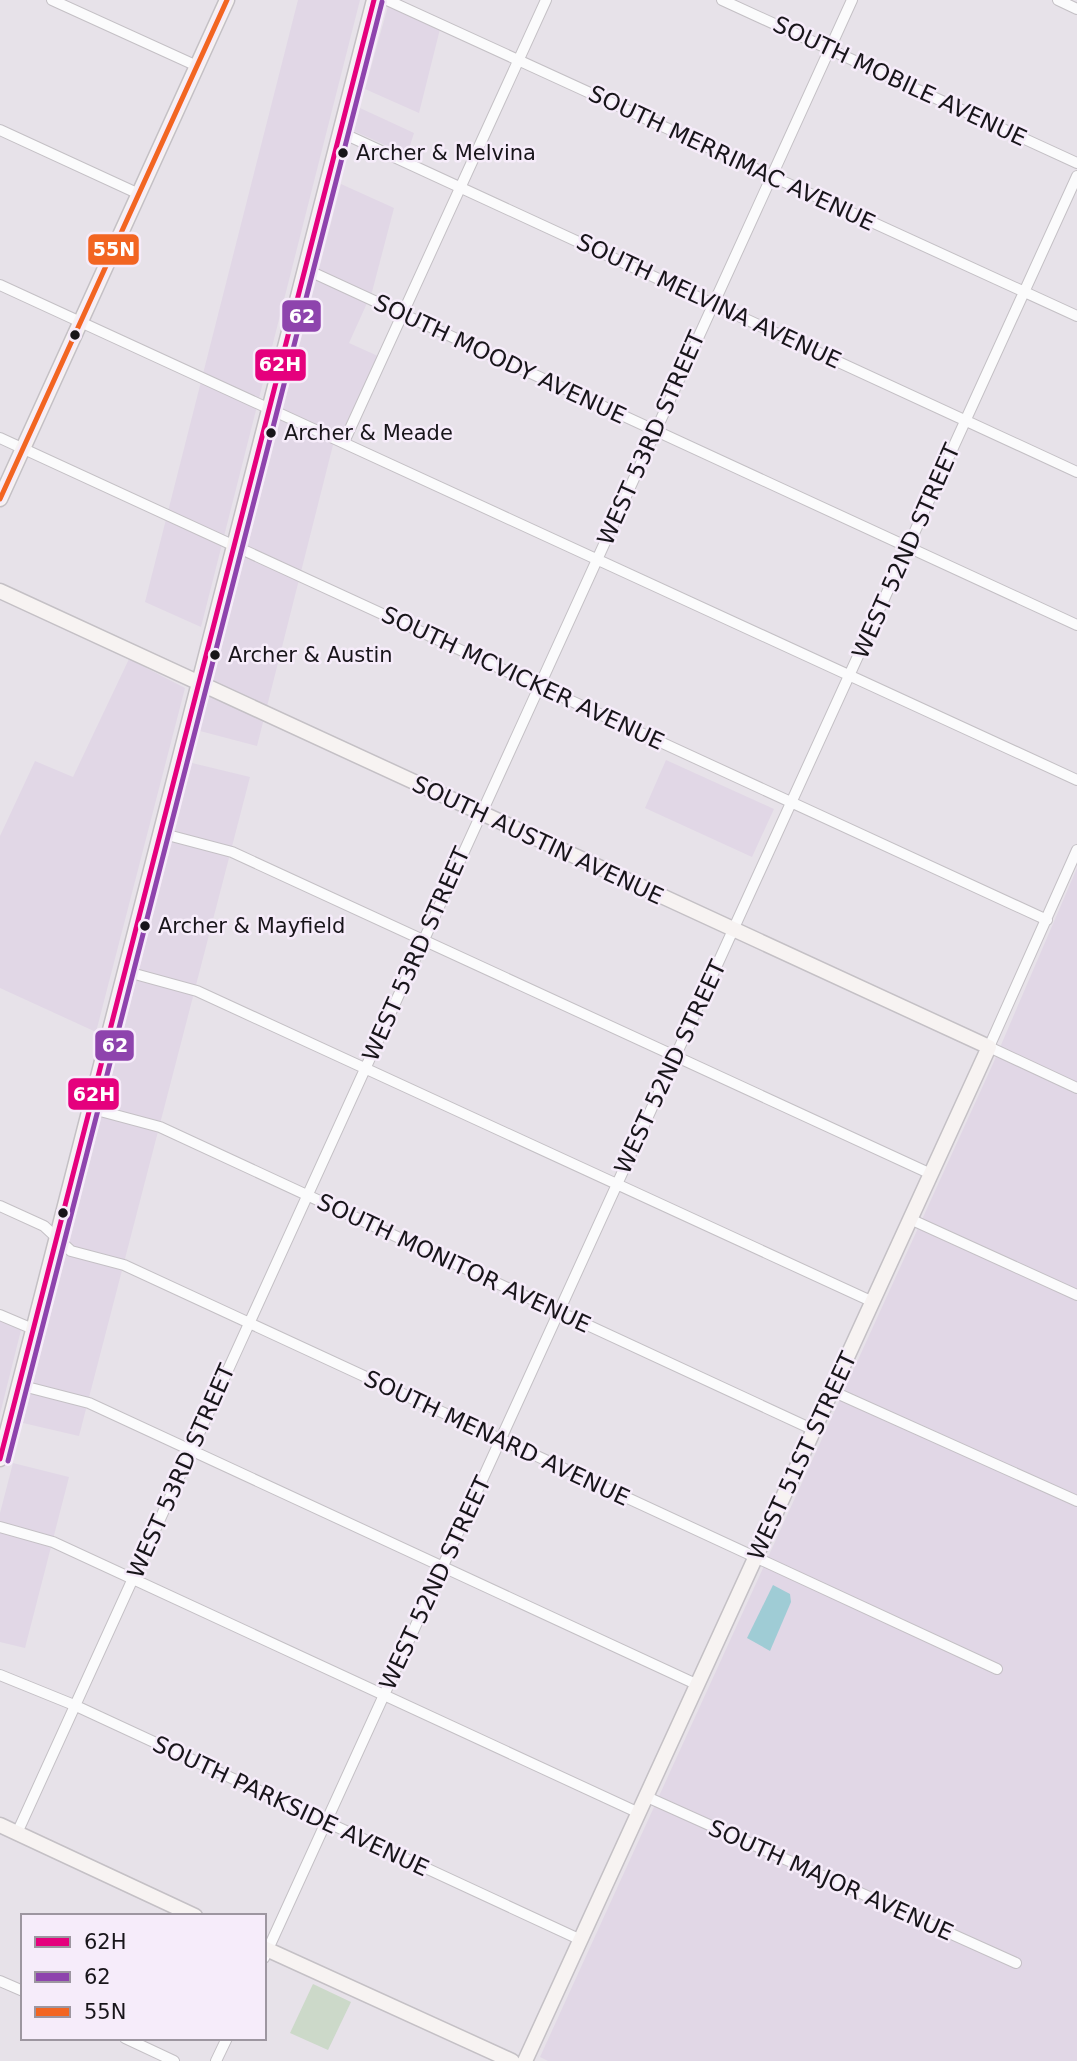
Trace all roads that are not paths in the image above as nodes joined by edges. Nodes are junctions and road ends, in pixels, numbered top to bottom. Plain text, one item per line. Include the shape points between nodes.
1 (52, 0) edge
2 (227, 0) edge
3 (374, 0) edge
4 (387, 0) edge
5 (546, 0) edge
6 (722, 0) edge
7 (852, 0) edge
8 (1058, 0) edge
9 (1077, 9) edge
10 (829, 49) junction
11 (518, 60) junction
12 (197, 66) junction
13 (0, 130) edge
14 (340, 132) junction
15 (1077, 163) edge
16 (771, 176) junction
17 (1077, 176) edge
18 (460, 187) junction
19 (139, 194) junction
20 (304, 269) junction
21 (0, 285) edge
22 (1024, 292) junction
23 (712, 303) junction
24 (402, 314) junction
25 (1077, 316) edge
26 (81, 322) junction
27 (269, 408) junction
28 (965, 420) junction
29 (655, 430) junction
30 (0, 438) edge
31 (344, 442) junction
32 (23, 449) junction
33 (1077, 472) edge
34 (0, 499) edge
35 (235, 546) junction
36 (908, 547) junction
37 (597, 558) junction
38 (0, 591) edge
39 (1077, 625) edge
40 (849, 674) junction
41 (200, 685) junction
42 (538, 685) junction
43 (1077, 780) edge
44 (791, 802) junction
45 (480, 813) junction
46 (160, 834) junction
47 (1077, 850) edge
48 (1046, 920) junction
49 (733, 929) junction
50 (424, 940) junction
51 (124, 971) junction
52 (989, 1047) junction
53 (675, 1057) junction
54 (364, 1068) junction
55 (1077, 1088) edge
56 (89, 1108) junction
57 (931, 1174) junction
58 (617, 1184) junction
59 (307, 1196) junction
60 (0, 1206) edge
61 (910, 1219) junction
62 (56, 1238) junction
63 (1077, 1294) edge
64 (873, 1302) junction
65 (559, 1312) junction
66 (0, 1315) edge
67 (249, 1322) junction
68 (33, 1329) junction
69 (19, 1385) junction
70 (832, 1391) junction
71 (814, 1430) junction
72 (500, 1440) junction
73 (190, 1450) junction
74 (0, 1459) edge
75 (1077, 1501) edge
76 (0, 1527) edge
77 (756, 1558) junction
78 (442, 1567) junction
79 (133, 1578) junction
80 (997, 1669) dead end
81 (0, 1675) edge
82 (698, 1685) junction
83 (384, 1695) junction
84 (75, 1705) junction
85 (647, 1797) junction
86 (639, 1813) junction
87 (326, 1823) junction
88 (0, 1825) edge
89 (17, 1833) junction
90 (191, 1914) edge
91 (581, 1940) junction
92 (266, 1950) edge
93 (266, 1952) edge
94 (1016, 1963) dead end
95 (0, 1981) edge
96 (21, 1990) edge
97 (129, 2040) edge
98 (226, 2040) edge
99 (174, 2061) edge
100 (216, 2061) edge
101 (512, 2061) edge
102 (525, 2061) edge

1 - 12 street
2 - 12 main road
3 - 14 main road
4 - 11 street, SOUTH MERRIMAC AVENUE
5 - 11 street
6 - 10 street, SOUTH MOBILE AVENUE
7 - 10 street, WEST 53RD STREET
8 - 9 street
10 - 15 street, SOUTH MOBILE AVENUE
10 - 16 street, WEST 53RD STREET
11 - 16 street, SOUTH MERRIMAC AVENUE
11 - 18 street
12 - 19 main road
13 - 19 street
14 - 18 street, SOUTH MELVINA AVENUE
14 - 20 main road
16 - 22 street, SOUTH MERRIMAC AVENUE
16 - 23 street, WEST 53RD STREET
17 - 22 street, WEST 52ND STREET
18 - 23 street, SOUTH MELVINA AVENUE
18 - 24 street
19 - 26 main road
20 - 24 street, SOUTH MOODY AVENUE
20 - 27 main road
21 - 26 street
22 - 25 street, SOUTH MERRIMAC AVENUE
22 - 28 street, WEST 52ND STREET
23 - 28 street, SOUTH MELVINA AVENUE
23 - 29 street, WEST 53RD STREET
24 - 29 street, SOUTH MOODY AVENUE
24 - 31 street
26 - 27 street
26 - 32 main road
27 - 31 street
27 - 35 main road
28 - 33 street, SOUTH MELVINA AVENUE
28 - 36 street, WEST 52ND STREET
29 - 36 street, SOUTH MOODY AVENUE
29 - 37 street, WEST 53RD STREET
30 - 32 street, SOUTH MCVICKER AVENUE
31 - 37 street
32 - 34 main road
32 - 35 street, SOUTH MCVICKER AVENUE
35 - 41 main road
35 - 42 street, SOUTH MCVICKER AVENUE
36 - 39 street, SOUTH MOODY AVENUE
36 - 40 street, WEST 52ND STREET
37 - 40 street
37 - 42 street, WEST 53RD STREET
38 - 41 main road, SOUTH AUSTIN AVENUE
40 - 43 street
40 - 44 street, WEST 52ND STREET
41 - 45 main road, SOUTH AUSTIN AVENUE
41 - 46 main road
42 - 44 street, SOUTH MCVICKER AVENUE
42 - 45 street, WEST 53RD STREET
44 - 48 street, SOUTH MCVICKER AVENUE
44 - 49 street, WEST 52ND STREET
45 - 49 main road, SOUTH AUSTIN AVENUE
45 - 50 street, WEST 53RD STREET
46 - 50 street via 232,852
46 - 51 main road
47 - 48 street, WEST 51ST STREET
48 - 52 street, WEST 51ST STREET
49 - 52 main road, SOUTH AUSTIN AVENUE
49 - 53 street, WEST 52ND STREET
50 - 53 street
50 - 54 street, WEST 53RD STREET
51 - 54 street via 197,991
51 - 56 main road
52 - 55 street, SOUTH AUSTIN AVENUE
52 - 57 main road, WEST 51ST STREET
53 - 57 street
53 - 58 street, WEST 52ND STREET
54 - 58 street
54 - 59 street, WEST 53RD STREET
56 - 59 street, SOUTH MONITOR AVENUE via 160,1127
56 - 62 main road
57 - 61 main road, WEST 51ST STREET
58 - 64 street
58 - 65 street, WEST 52ND STREET
59 - 65 street, SOUTH MONITOR AVENUE
59 - 67 street, WEST 53RD STREET
60 - 62 street, SOUTH MENARD AVENUE via 44,1226
61 - 63 street
61 - 64 main road, WEST 51ST STREET
62 - 67 street, SOUTH MENARD AVENUE via 71,1251 124,1265
62 - 68 main road
64 - 70 main road, WEST 51ST STREET
65 - 71 street, SOUTH MONITOR AVENUE
65 - 72 street, WEST 52ND STREET
66 - 68 street
67 - 72 street, SOUTH MENARD AVENUE
67 - 73 street, WEST 53RD STREET
68 - 69 main road
69 - 73 street via 89,1404
69 - 74 main road
70 - 71 main road, WEST 51ST STREET
70 - 75 street
71 - 77 main road, WEST 51ST STREET
72 - 77 street, SOUTH MENARD AVENUE
72 - 78 street, WEST 52ND STREET
73 - 78 street
73 - 79 street, WEST 53RD STREET
76 - 79 street via 53,1542
77 - 80 street, SOUTH MENARD AVENUE
77 - 82 main road, WEST 51ST STREET
78 - 82 street
78 - 83 street, WEST 52ND STREET
79 - 83 street
79 - 84 street, WEST 53RD STREET
81 - 84 street, SOUTH PARKSIDE AVENUE
82 - 85 main road, WEST 51ST STREET
83 - 86 street
83 - 87 street, WEST 52ND STREET
84 - 87 street, SOUTH PARKSIDE AVENUE
84 - 89 street, WEST 53RD STREET
85 - 86 main road, WEST 51ST STREET
85 - 94 street, SOUTH MAJOR AVENUE
86 - 91 main road, WEST 51ST STREET
87 - 91 street, SOUTH PARKSIDE AVENUE
87 - 92 street, WEST 52ND STREET
88 - 89 main road
89 - 90 main road
91 - 102 main road, WEST 51ST STREET
93 - 101 main road
95 - 96 street
97 - 99 street
98 - 100 street

